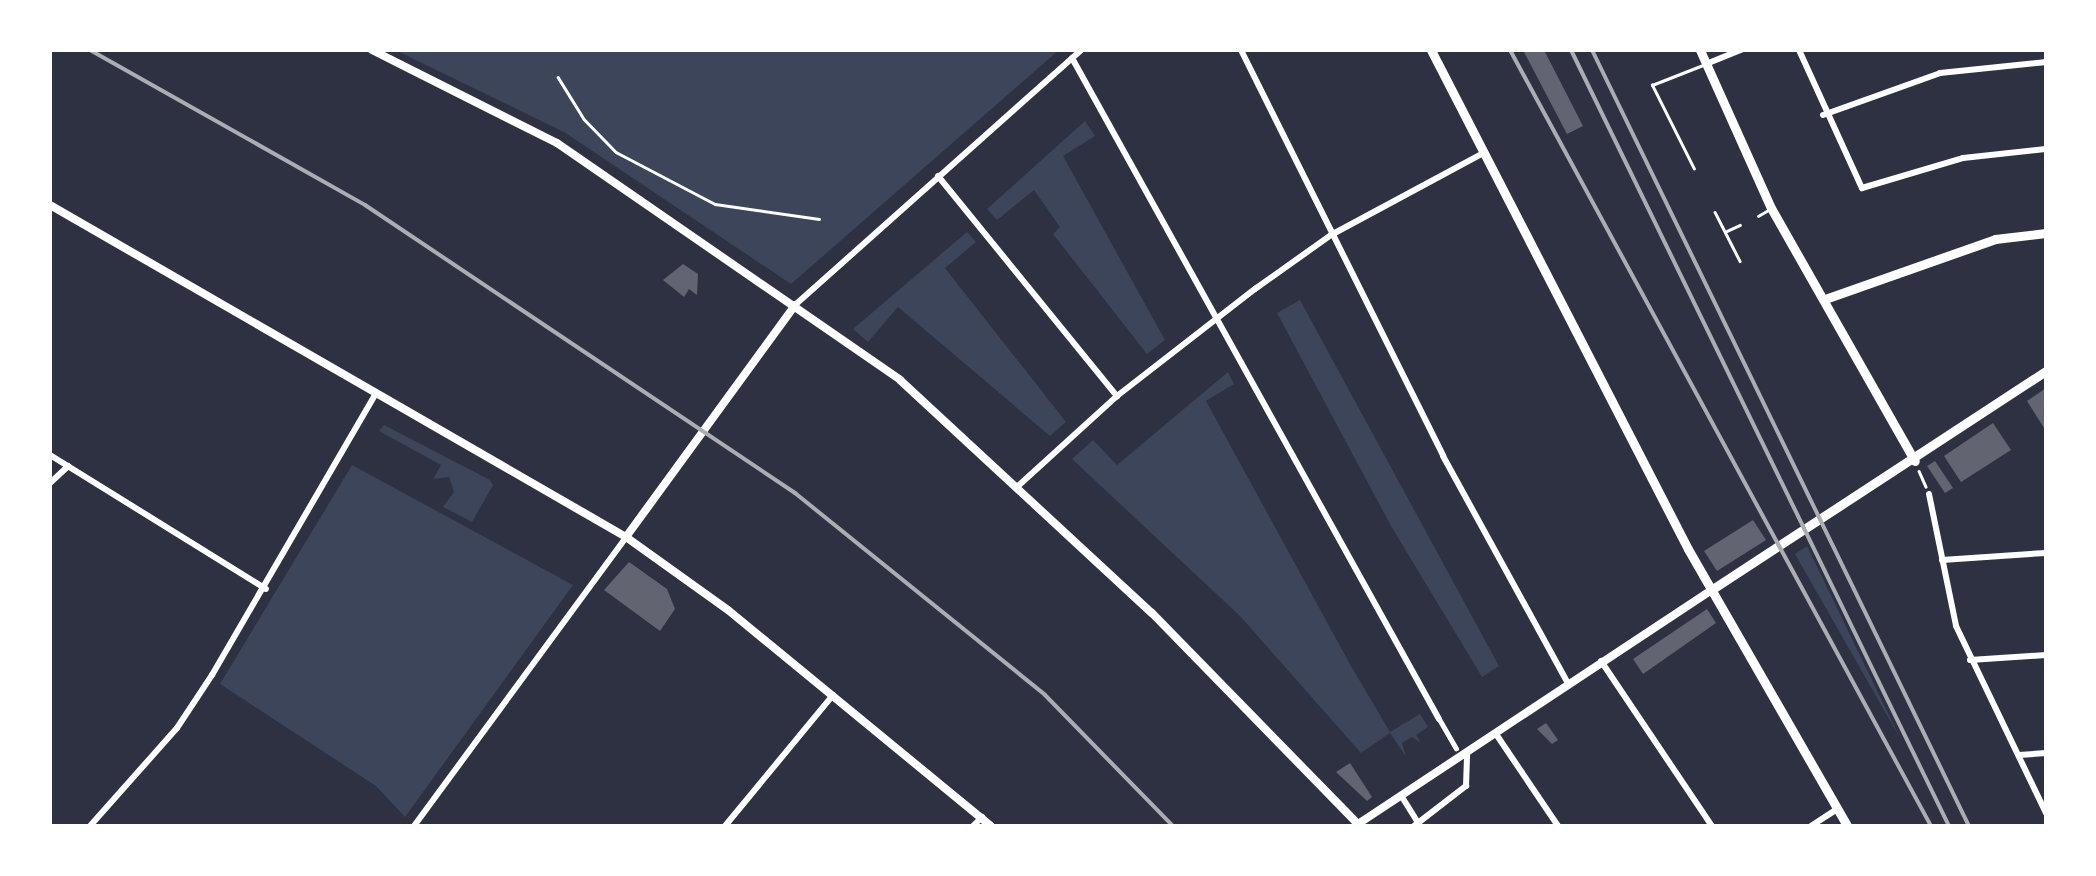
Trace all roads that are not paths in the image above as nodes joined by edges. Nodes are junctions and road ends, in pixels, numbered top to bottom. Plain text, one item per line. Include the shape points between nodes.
1 (372, 50) edge
2 (1081, 50) edge
3 (1241, 50) edge
4 (1431, 50) edge
5 (1700, 50) edge
6 (1741, 50) edge
7 (1799, 50) edge
8 (1072, 58) junction
9 (2046, 62) edge
10 (1705, 64) junction
11 (1823, 115) junction
12 (2046, 149) edge
13 (1486, 151) junction
14 (1694, 169) dead end
15 (938, 176) junction
16 (50, 206) edge
17 (1771, 208) junction
18 (1715, 212) dead end
19 (1758, 216) dead end
20 (1740, 224) dead end
21 (1726, 232) junction
22 (2046, 233) edge
23 (1330, 235) junction
24 (1740, 260) dead end
25 (1826, 300) junction
26 (794, 305) junction
27 (1216, 317) junction
28 (2046, 371) edge
29 (376, 392) junction
30 (1117, 396) junction
31 (50, 455) edge
32 (1915, 460) junction
33 (68, 466) junction
34 (50, 483) edge
35 (1016, 487) junction
36 (1929, 494) road end
37 (626, 537) junction
38 (2046, 554) edge
39 (1942, 560) junction
40 (266, 589) junction
41 (1711, 590) junction
42 (2046, 655) edge
43 (1970, 660) junction
44 (1602, 661) junction
45 (1568, 683) junction
46 (833, 695) junction
47 (1439, 719) joint
48 (1496, 734) junction
49 (1456, 748) dead end
50 (1467, 753) junction
51 (2046, 753) edge
52 (2018, 755) junction
53 (1402, 797) junction
54 (1837, 809) junction
55 (2046, 814) edge
56 (982, 817) junction
57 (1416, 823) edge
58 (1356, 825) edge
59 (90, 826) edge
60 (414, 826) edge
61 (724, 826) edge
62 (973, 826) edge
63 (991, 826) edge
64 (1558, 826) edge
65 (1712, 826) edge
66 (1811, 826) edge
67 (1846, 826) edge

1 - 26 street via 558,143
2 - 8 street
3 - 23 street
4 - 13 main road
5 - 10 main road
6 - 10 street
7 - 11 street
8 - 15 street
8 - 27 street
9 - 11 street via 1940,73
10 - 14 lane via 1652,86
10 - 17 main road
11 - 12 street via 1862,188 1981,154
13 - 23 street
13 - 41 main road
15 - 26 street
15 - 30 street
16 - 29 street
17 - 19 lane
17 - 25 main road
18 - 21 lane
20 - 21 lane
21 - 24 lane
22 - 25 main road via 1995,238
23 - 27 street
23 - 45 street
25 - 32 main road
26 - 35 street via 900,380
26 - 37 street
27 - 30 street
27 - 47 street
28 - 32 main road
29 - 37 street
29 - 40 street
30 - 35 street
31 - 33 street
32 - 41 main road
33 - 34 street
33 - 40 street
35 - 58 street via 1152,613
36 - 39 street
37 - 46 street
37 - 60 street
38 - 39 street
39 - 43 street
40 - 59 street via 177,728
41 - 44 street
41 - 54 main road
42 - 43 street
43 - 52 street
44 - 45 street
44 - 65 street
45 - 48 street
46 - 56 street
46 - 61 street
47 - 49 street
48 - 50 street
48 - 64 street
50 - 53 street
50 - 57 street via 1466,786
51 - 52 street
52 - 55 street
53 - 57 street
53 - 58 street
54 - 66 street
54 - 67 main road
56 - 62 street
56 - 63 street

